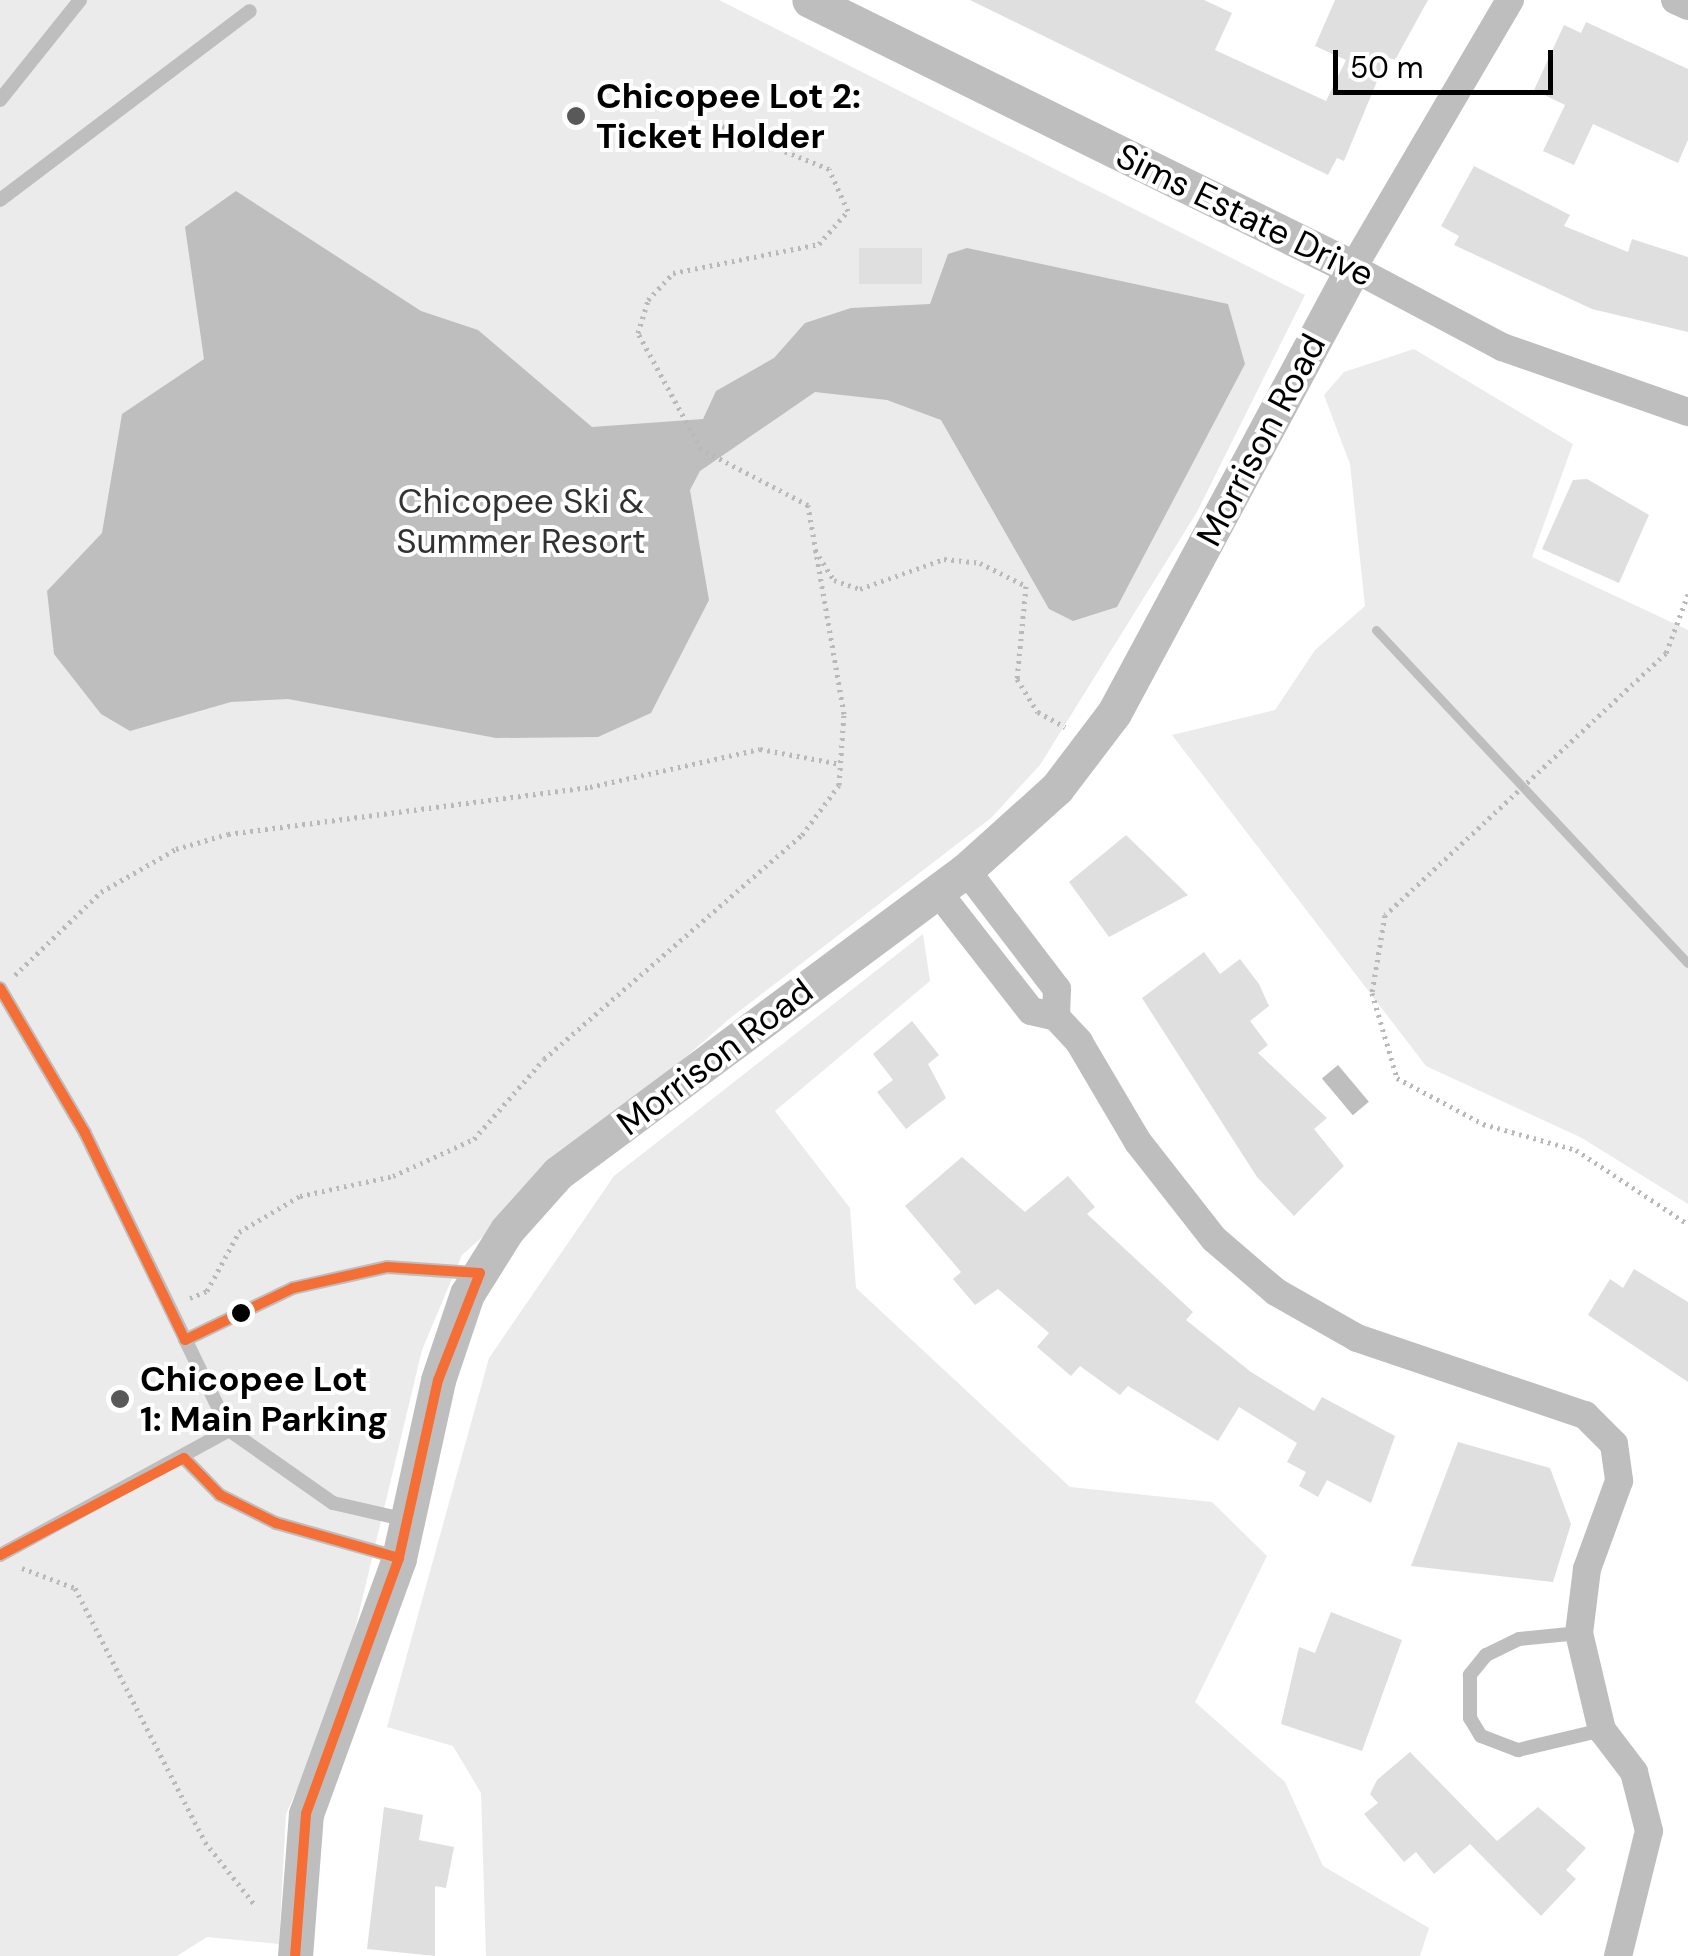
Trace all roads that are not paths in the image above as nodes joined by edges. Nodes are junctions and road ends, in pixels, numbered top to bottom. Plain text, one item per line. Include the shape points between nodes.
1 (80, 0) edge
2 (809, 0) edge
3 (1510, 0) edge
4 (1675, 0) edge
5 (1688, 6) edge
6 (250, 12) dead end
7 (0, 100) edge
8 (0, 200) edge
9 (1353, 268) junction
10 (1688, 412) edge
11 (966, 870) junction
12 (938, 892) junction
13 (2, 987) edge
14 (1056, 1017) junction
15 (480, 1273) junction
16 (185, 1340) junction
17 (228, 1430) junction
18 (184, 1458) junction
19 (408, 1520) junction
20 (0, 1555) edge
21 (399, 1558) junction
22 (1579, 1633) junction
23 (1602, 1730) junction
24 (295, 1956) edge
25 (1618, 1956) edge

1 - 7 lane
2 - 9 street, Sims Estate Drive
3 - 9 street
4 - 5 street
6 - 8 lane
9 - 10 street, Sims Estate Drive via 1502,347
9 - 11 street, Morrison Road via 1114,713 1057,788
11 - 12 street, Morrison Road
11 - 14 street via 1057,989
12 - 14 street via 1031,1011
12 - 15 street, Morrison Road via 558,1173
13 - 16 lane
14 - 22 street via 1214,1239 1276,1292 1358,1338 1585,1415 1614,1444 1619,1481 1587,1569
15 - 16 lane via 387,1267 293,1288
15 - 19 street, Morrison Road via 438,1380
16 - 17 lane
17 - 18 lane
17 - 19 lane via 333,1503
18 - 20 lane
18 - 21 lane via 220,1495 276,1524
19 - 21 street, Morrison Road
21 - 24 street, Morrison Road via 306,1814
22 - 23 street
22 - 23 lane via 1519,1639 1486,1655 1470,1675 1470,1718 1481,1736 1518,1750
23 - 25 street via 1634,1772 1649,1831

